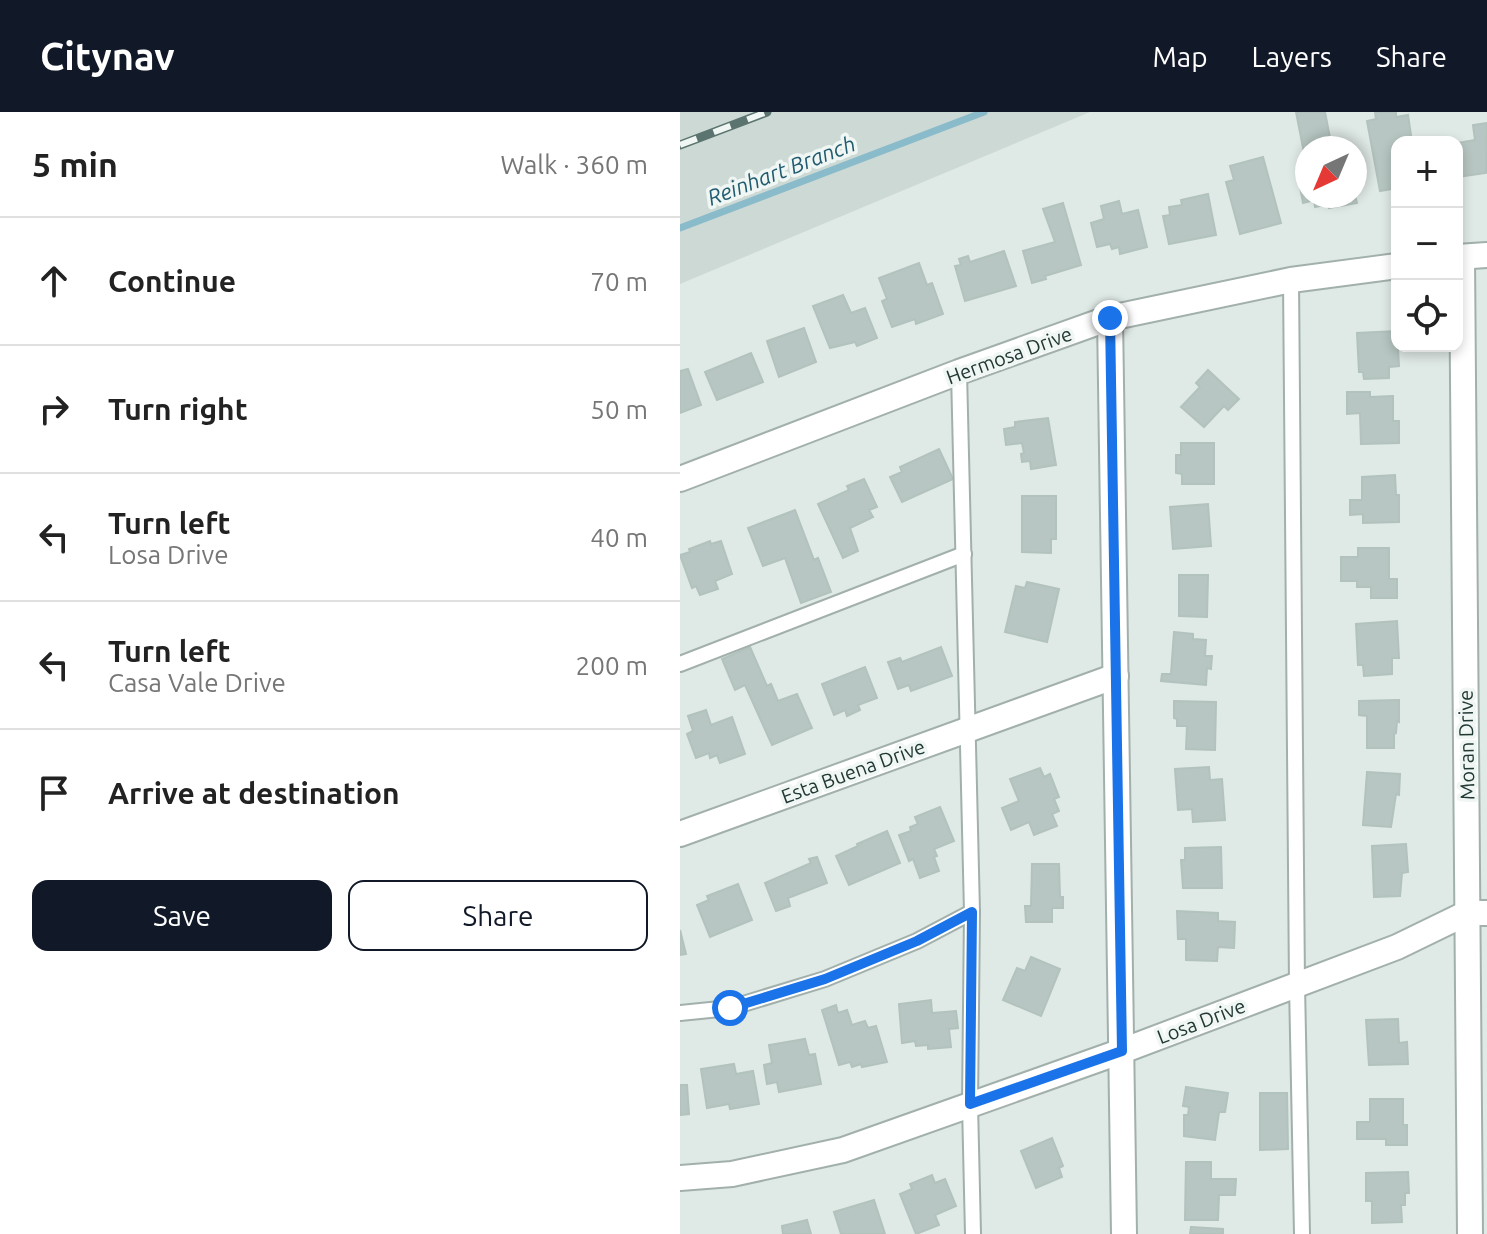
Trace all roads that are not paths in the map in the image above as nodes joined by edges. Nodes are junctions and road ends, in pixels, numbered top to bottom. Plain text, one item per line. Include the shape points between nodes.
1 (1487, 255) edge
2 (1463, 257) edge
3 (1391, 267) edge
4 (1291, 280) junction
5 (1460, 280) edge
6 (1110, 318) junction
7 (959, 372) junction
8 (680, 479) edge
9 (964, 554) junction
10 (680, 664) edge
11 (1116, 676) junction
12 (966, 730) junction
13 (680, 834) edge
14 (972, 912) junction
15 (1477, 913) edge
16 (1297, 985) junction
17 (680, 1013) edge
18 (1122, 1051) junction
19 (970, 1104) junction
20 (680, 1178) edge
21 (973, 1234) edge
22 (1124, 1234) edge
23 (1302, 1234) edge
24 (1470, 1234) edge

1 - 2 street
3 - 4 street, Hermosa Drive
4 - 6 street, Hermosa Drive
4 - 16 lane
5 - 15 street, Moran Drive
6 - 7 street, Hermosa Drive
6 - 11 street
7 - 8 street, Hermosa Drive
7 - 9 lane
9 - 10 lane
9 - 12 lane
11 - 12 street, Esta Buena Drive
11 - 18 street
12 - 13 street, Esta Buena Drive
12 - 14 lane
14 - 17 lane via 825,979 730,1008
14 - 19 lane
15 - 16 street, Losa Drive
15 - 24 street, Moran Drive
16 - 18 street, Losa Drive
16 - 23 lane
18 - 19 street, Losa Drive
18 - 22 street
19 - 20 street, Losa Drive via 843,1150 732,1174
19 - 21 lane

